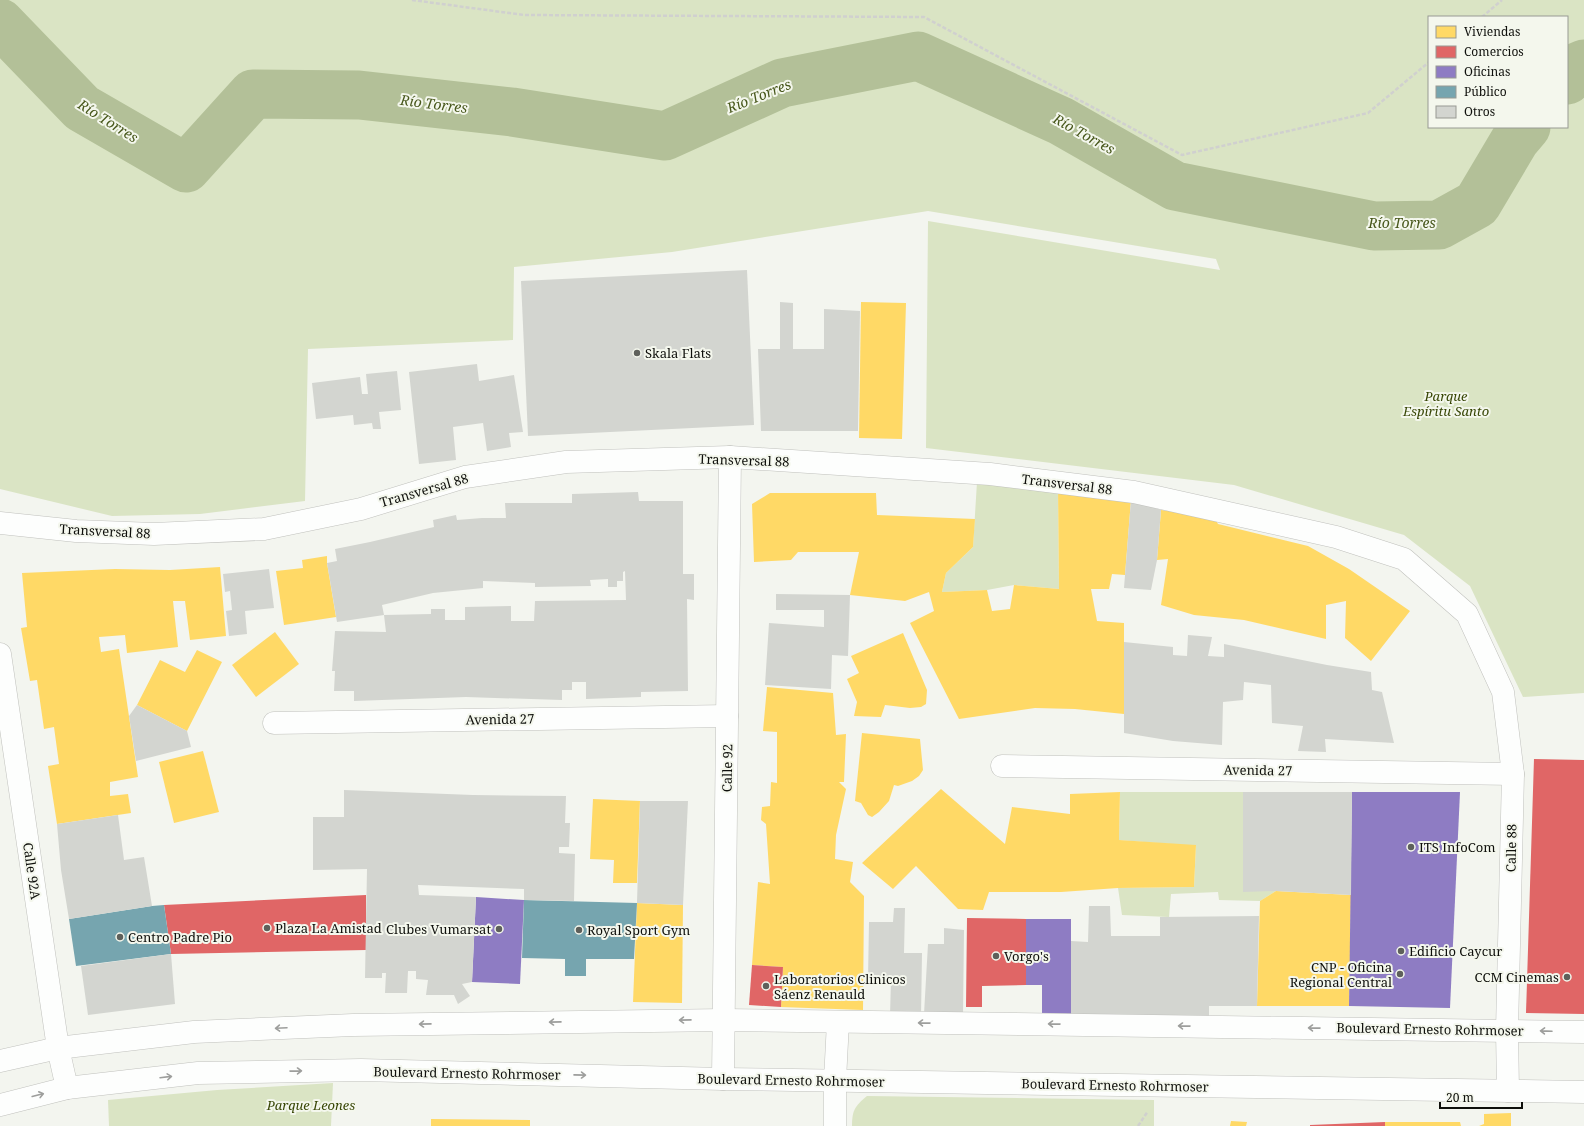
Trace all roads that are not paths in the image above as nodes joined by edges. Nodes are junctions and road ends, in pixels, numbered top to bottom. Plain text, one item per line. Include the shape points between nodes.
1 (730, 457) junction
2 (0, 523) edge
3 (1467, 614) joint
4 (0, 654) edge
5 (727, 716) junction
6 (274, 723) dead end
7 (1002, 766) dead end
8 (1513, 774) junction
9 (724, 1020) junction
10 (838, 1022) junction
11 (1507, 1030) junction
12 (1584, 1032) edge
13 (58, 1048) junction
14 (0, 1061) edge
15 (723, 1079) junction
16 (835, 1080) junction
17 (67, 1088) junction
18 (1508, 1091) junction
19 (1584, 1092) edge
20 (0, 1105) edge
21 (835, 1126) edge

1 - 2 street, Transversal 88 via 566,462 465,477 361,509 264,529 154,534 76,531
1 - 3 street, Transversal 88 via 990,474 1134,492 1336,537 1404,559
1 - 5 street, Calle 92
3 - 8 street, Calle 88 via 1503,692
4 - 13 street, Calle 92A
5 - 6 street, Avenida 27
5 - 9 street, Calle 92
7 - 8 street, Avenida 27
8 - 11 street, Calle 88
9 - 10 street, Boulevard Ernesto Rohrmoser
9 -> 13 street, Boulevard Ernesto Rohrmoser via 345,1025 194,1032
9 - 15 street, Calle 92
11 -> 10 street, Boulevard Ernesto Rohrmoser
10 - 16 street
12 -> 11 street, Boulevard Ernesto Rohrmoser
11 - 18 street, Calle 88
13 - 14 street, Boulevard Ernesto Rohrmoser
13 - 17 street, Calle 92A
15 - 16 street, Boulevard Ernesto Rohrmoser
17 -> 15 street, Boulevard Ernesto Rohrmoser via 198,1073 361,1070
16 - 18 street, Boulevard Ernesto Rohrmoser
16 - 21 street
20 -> 17 street, Boulevard Ernesto Rohrmoser
18 - 19 street, Boulevard Ernesto Rohrmoser

